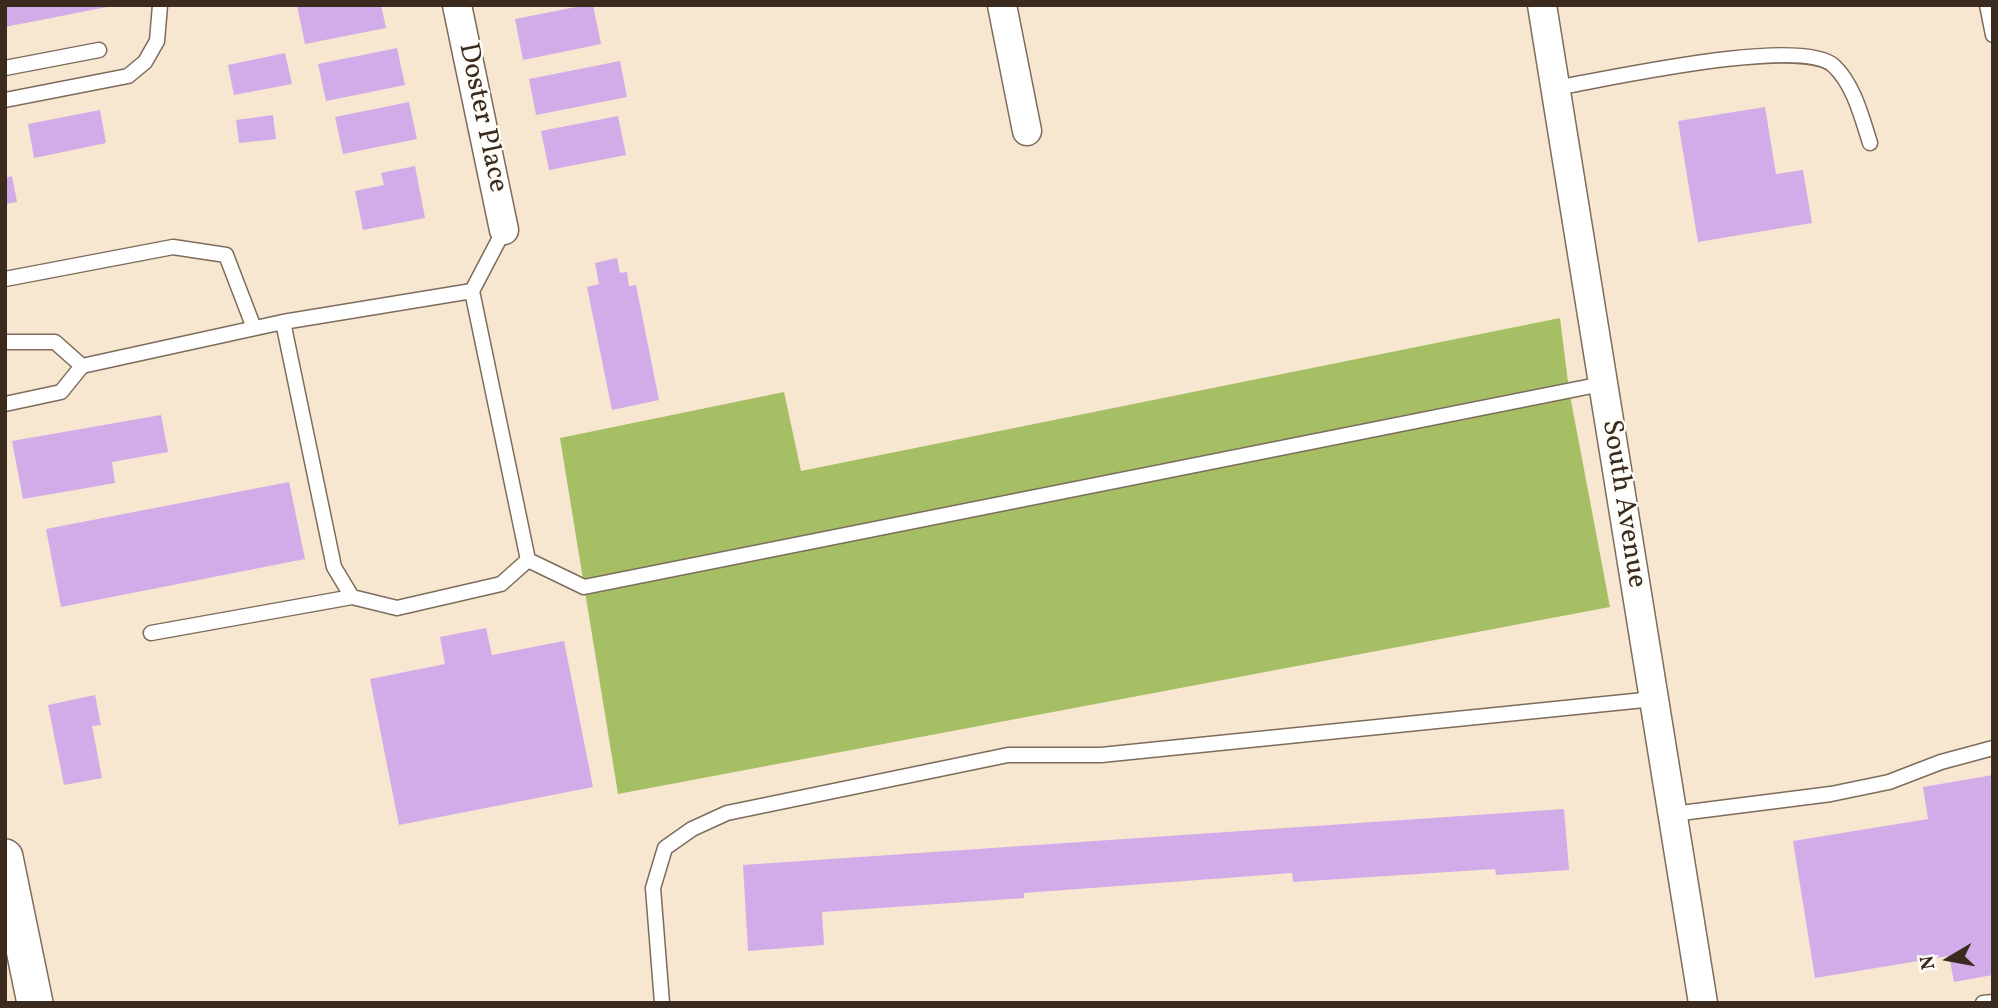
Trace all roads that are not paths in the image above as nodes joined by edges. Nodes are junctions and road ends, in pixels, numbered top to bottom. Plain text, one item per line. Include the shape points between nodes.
1 (160, 5) edge
2 (457, 5) edge
3 (1002, 5) edge
4 (1542, 5) edge
5 (1987, 5) edge
6 (1993, 35) edge
7 (99, 50) dead end
8 (5, 68) edge
9 (1555, 88) junction
10 (5, 100) edge
11 (1027, 131) dead end
12 (1870, 143) dead end
13 (504, 230) joint
14 (5, 279) edge
15 (472, 291) junction
16 (284, 322) junction
17 (254, 328) junction
18 (5, 342) edge
19 (82, 366) junction
20 (1602, 384) junction
21 (5, 404) edge
22 (528, 560) junction
23 (352, 597) junction
24 (151, 633) dead end
25 (1654, 699) junction
26 (1993, 748) edge
27 (1673, 814) junction
28 (5, 857) edge
29 (1993, 1002) edge
30 (35, 1003) edge
31 (663, 1003) edge
32 (1703, 1003) edge
33 (1983, 1003) edge

1 - 10 lane via 156,41 145,62 128,76
2 - 13 street, Doster Place
3 - 11 street
4 - 9 street, South Avenue
5 - 6 lane
7 - 8 lane
9 - 12 lane via 1749,56 1813,58 1833,64 1845,81
9 - 20 street, South Avenue
13 - 15 lane
14 - 17 lane via 173,247 226,255
15 - 16 lane
15 - 22 lane
16 - 17 lane
16 - 23 lane via 334,567
17 - 19 lane
18 - 19 lane via 55,342
19 - 21 lane via 61,392
20 - 22 lane via 584,587
20 - 25 street, South Avenue
22 - 23 lane via 501,584 397,608
23 - 24 lane
25 - 27 street, South Avenue
25 - 31 lane via 1101,755 1007,755 727,813 664,848 653,888
26 - 27 lane via 1889,782 1831,794
27 - 32 street, South Avenue
28 - 30 street
29 - 33 lane

